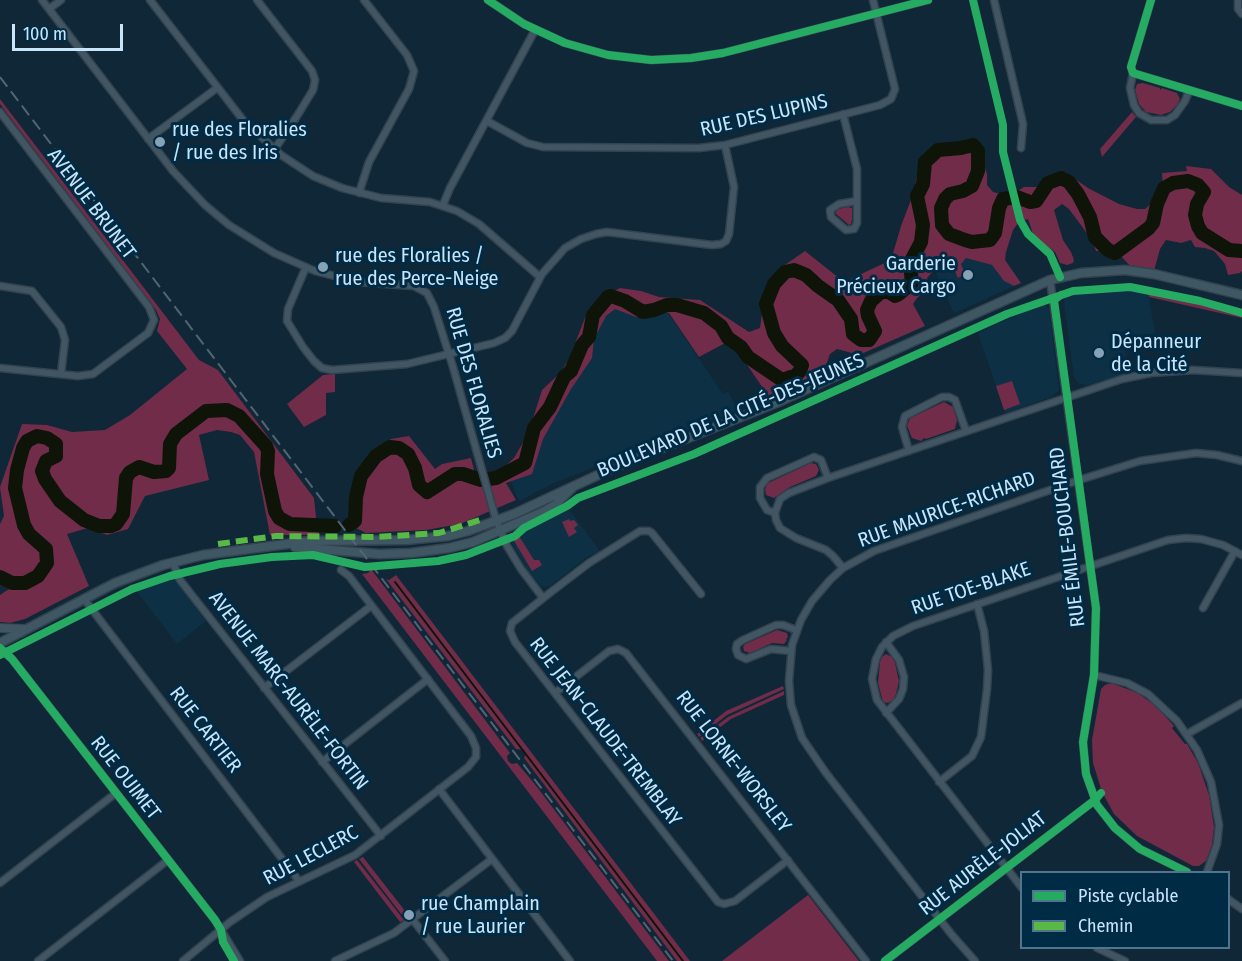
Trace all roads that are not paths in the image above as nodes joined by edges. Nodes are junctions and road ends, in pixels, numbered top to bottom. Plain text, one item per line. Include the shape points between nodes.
1 (42, 0) edge
2 (61, 0) edge
3 (150, 0) edge
4 (258, 0) edge
5 (364, 0) edge
6 (488, 0) edge
7 (873, 0) edge
8 (928, 0) edge
9 (994, 0) edge
10 (1151, 0) edge
11 (1238, 0) edge
12 (49, 9) junction
13 (876, 13) junction
14 (1242, 14) edge
15 (535, 30) junction
16 (1132, 73) junction
17 (217, 88) junction
18 (1189, 91) junction
19 (1242, 106) edge
20 (0, 112) edge
21 (843, 114) junction
22 (487, 121) junction
23 (148, 139) junction
24 (725, 145) junction
25 (1022, 148) dead end
26 (274, 150) junction
27 (359, 193) junction
28 (857, 201) junction
29 (443, 205) junction
30 (306, 267) junction
31 (540, 278) junction
32 (1050, 280) junction
33 (0, 286) edge
34 (1242, 295) edge
35 (449, 354) junction
36 (0, 368) edge
37 (1242, 373) edge
38 (61, 374) junction
39 (1068, 397) junction
40 (966, 431) junction
41 (909, 451) junction
42 (1242, 461) edge
43 (828, 478) junction
44 (1079, 480) junction
45 (574, 486) junction
46 (775, 513) junction
47 (496, 520) junction
48 (501, 531) junction
49 (265, 546) junction
50 (1235, 551) junction
51 (1242, 555) edge
52 (173, 563) junction
53 (1091, 565) junction
54 (843, 568) junction
55 (341, 570) dead end
56 (701, 594) dead end
57 (543, 598) junction
58 (84, 599) junction
59 (977, 604) junction
60 (372, 606) junction
61 (1203, 608) dead end
62 (0, 628) edge
63 (26, 629) junction
64 (796, 630) junction
65 (886, 642) junction
66 (0, 643) edge
67 (0, 648) edge
68 (791, 651) junction
69 (1094, 675) junction
70 (428, 679) junction
71 (264, 688) junction
72 (555, 693) junction
73 (1242, 702) edge
74 (886, 713) junction
75 (1187, 734) junction
76 (322, 762) junction
77 (939, 782) junction
78 (439, 789) junction
79 (116, 793) junction
80 (1095, 800) junction
81 (381, 836) junction
82 (492, 859) junction
83 (168, 860) junction
84 (788, 860) junction
85 (1005, 868) junction
86 (1183, 871) edge
87 (1208, 871) edge
88 (299, 881) junction
89 (0, 883) edge
90 (1020, 886) edge
91 (939, 919) junction
92 (413, 920) junction
93 (221, 930) junction
94 (1099, 949) edge
95 (346, 959) edge
96 (38, 961) edge
97 (183, 961) edge
98 (240, 961) edge
99 (335, 961) edge
100 (444, 961) edge
101 (570, 961) edge
102 (866, 961) edge
103 (885, 961) edge
104 (975, 961) edge
105 (1125, 961) edge

1 - 12 street, RUE DES FLORALIES
2 - 12 street
3 - 17 street
4 - 26 street via 315,80 313,90
5 - 27 street via 410,60 414,71 411,85 369,162
6 - 15 street
7 - 13 street
8 - 13 street
9 - 25 street via 1023,124
10 - 16 street
11 - 14 street
12 - 23 street, RUE DES FLORALIES
13 - 15 street via 733,51 683,59 608,55
13 - 21 street, RUE DES LUPINS via 894,93 885,103
15 - 22 street
16 - 18 street
16 - 18 street via 1134,105 1151,120 1167,120 1175,115
17 - 23 street
17 - 26 street
18 - 19 street
20 - 38 street, AVENUE BRUNET via 153,317 148,333 96,373
21 - 24 street, RUE DES LUPINS
21 - 28 street via 856,164
22 - 24 street, RUE DES LUPINS via 543,147
22 - 29 street
23 - 30 street, RUE DES FLORALIES via 179,179 216,215 263,248
24 - 31 street via 734,193 729,234 723,243 600,233 568,246
26 - 27 street via 320,179
27 - 29 street
28 - 28 street via 830,210 831,217 846,230 857,225
29 - 31 street via 474,220
30 - 35 street, RUE DES FLORALIES via 351,280 420,288 432,302
30 - 35 street via 288,309 287,321 320,367 332,370 393,365
31 - 35 street via 508,336
32 - 34 main road, BOULEVARD DE LA CITÉ-DES-JEUNES via 1125,270
32 - 39 street, RUE ÉMILE-BOUCHARD
32 - 45 main road, BOULEVARD DE LA CITÉ-DES-JEUNES via 776,403
33 - 38 street via 32,291 62,327 65,340
35 - 47 street, RUE DES FLORALIES
36 - 38 street
37 - 39 street via 1207,369 1151,374 1110,382
39 - 40 street
39 - 44 street, RUE ÉMILE-BOUCHARD
40 - 41 street
40 - 41 street via 955,400 942,397 905,416 902,427
41 - 43 street
42 - 44 street, RUE MAURICE-RICHARD via 1206,454 1165,456
43 - 46 street via 786,495 778,502
43 - 46 street via 820,460 814,457 767,478 760,488 760,498 767,510
44 - 53 street, RUE ÉMILE-BOUCHARD
44 - 54 street, RUE MAURICE-RICHARD via 874,551
45 - 47 main road, BOULEVARD DE LA CITÉ-DES-JEUNES
45 - 48 main road, BOULEVARD DE LA CITÉ-DES-JEUNES via 555,505
46 - 54 street via 777,524 784,531 826,550
47 - 48 street, RUE DES FLORALIES
47 - 49 main road, BOULEVARD DE LA CITÉ-DES-JEUNES via 462,533 432,538 310,540
48 - 49 main road, BOULEVARD DE LA CITÉ-DES-JEUNES via 465,544 411,553
48 - 57 street, RUE DES FLORALIES via 521,569
49 - 52 main road, BOULEVARD DE LA CITÉ-DES-JEUNES via 215,552
50 - 51 street, RUE TOE-BLAKE
50 - 53 street, RUE TOE-BLAKE via 1209,541 1178,538
50 - 61 street
52 - 58 main road, BOULEVARD DE LA CITÉ-DES-JEUNES via 127,578
52 - 71 street, AVENUE MARC-AURÈLE-FORTIN via 180,580
53 - 59 street, RUE TOE-BLAKE
53 - 69 street, RUE ÉMILE-BOUCHARD via 1096,615
54 - 64 street, RUE MAURICE-RICHARD via 816,596
55 - 60 street
56 - 57 street, RUE JEAN-CLAUDE-TREMBLAY via 652,533 644,530 589,563
57 - 72 street, RUE JEAN-CLAUDE-TREMBLAY via 512,623 510,632
58 - 63 main road, BOULEVARD DE LA CITÉ-DES-JEUNES
58 - 88 street, RUE CARTIER
59 - 65 street, RUE TOE-BLAKE via 905,629
59 - 77 street via 988,670 981,737 969,760
60 - 70 street
60 - 71 street
62 - 63 street
63 - 66 main road, BOULEVARD DE LA CITÉ-DES-JEUNES
64 - 68 street, RUE MAURICE-RICHARD
64 - 68 street via 776,625 743,640 736,649 746,659 771,649
65 - 74 street via 876,659 872,679 877,700
65 - 74 street via 897,655 904,677 899,699
67 - 79 street, RUE OUIMET
68 - 91 street, RUE MAURICE-RICHARD via 790,697 806,746
69 - 75 street via 1143,690
69 - 80 street, RUE ÉMILE-BOUCHARD via 1083,748
70 - 76 street
70 - 78 street, RUE LECLERC via 471,736 477,753 471,764
71 - 76 street, AVENUE MARC-AURÈLE-FORTIN
72 - 84 street, RUE LORNE-WORSLEY via 609,651 618,649 626,653
72 - 84 street, RUE JEAN-CLAUDE-TREMBLAY via 718,902 735,901
73 - 75 street
74 - 77 street
75 - 87 street via 1205,766 1218,818 1217,844
76 - 81 street, AVENUE MARC-AURÈLE-FORTIN
77 - 85 street
78 - 81 street, RUE LECLERC
78 - 82 street
79 - 83 street, RUE OUIMET
79 - 89 street
80 - 85 street, RUE AURÈLE-JOLIAT
80 - 86 street, RUE ÉMILE-BOUCHARD via 1110,824 1130,841
81 - 88 street, RUE LECLERC via 351,857
82 - 92 street
82 - 101 street
83 - 93 street, RUE OUIMET
83 - 96 street
84 - 102 street, RUE LORNE-WORSLEY
85 - 90 street
85 - 91 street, RUE AURÈLE-JOLIAT
88 - 93 street, RUE LECLERC
91 - 103 street, RUE AURÈLE-JOLIAT
91 - 104 street, RUE MAURICE-RICHARD
92 - 95 street
92 - 100 street
93 - 97 street, RUE LECLERC
93 - 98 street, RUE OUIMET
94 - 105 street
95 - 99 street

